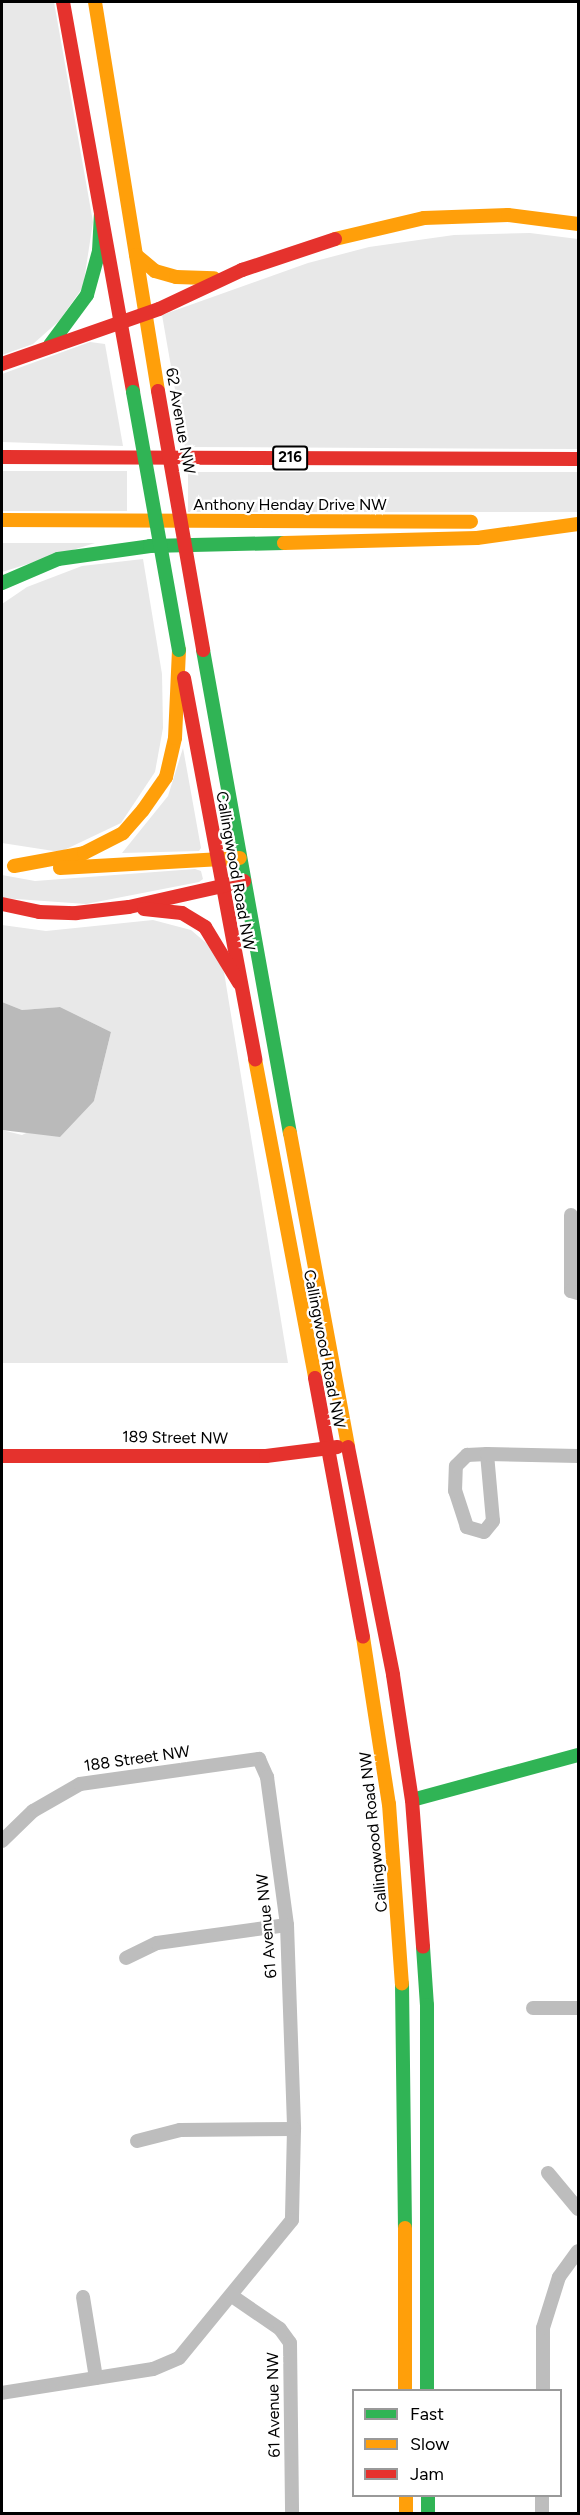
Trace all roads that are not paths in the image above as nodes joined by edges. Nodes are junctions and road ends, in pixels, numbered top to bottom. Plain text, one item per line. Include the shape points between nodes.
1 (63, 2) edge
2 (95, 2) edge
3 (101, 214) junction
4 (579, 224) edge
5 (136, 255) junction
6 (223, 278) junction
7 (144, 314) junction
8 (120, 322) junction
9 (50, 345) junction
10 (2, 364) edge
11 (2, 457) edge
12 (579, 459) edge
13 (2, 520) edge
14 (579, 523) edge
15 (2, 583) edge
16 (179, 650) junction
17 (240, 858) junction
18 (216, 860) junction
19 (8, 864) edge
20 (244, 881) junction
21 (221, 886) junction
22 (2, 904) edge
23 (129, 907) junction
24 (239, 982) junction
25 (571, 1215) dead end
26 (579, 1293) edge
27 (347, 1445) junction
28 (326, 1449) junction
29 (487, 1454) junction
30 (2, 1456) edge
31 (579, 1456) edge
32 (579, 1755) edge
33 (259, 1759) joint
34 (412, 1800) junction
35 (389, 1804) junction
36 (2, 1841) edge
37 (287, 1925) junction
38 (126, 1958) dead end
39 (532, 2008) dead end
40 (579, 2008) edge
41 (294, 2129) junction
42 (137, 2141) dead end
43 (548, 2173) dead end
44 (579, 2209) edge
45 (579, 2251) edge
46 (232, 2296) junction
47 (83, 2297) dead end
48 (96, 2378) junction
49 (405, 2389) edge
50 (428, 2389) edge
51 (543, 2389) edge
52 (2, 2393) edge
53 (406, 2497) edge
54 (428, 2497) edge
55 (542, 2497) edge
56 (292, 2514) edge
57 (406, 2514) edge
58 (428, 2514) edge
59 (542, 2514) edge

1 - 3 main road
2 - 5 main road, 62 Avenue NW
3 - 8 main road
3 - 9 main road via 99,251 87,295
4 - 6 main road via 508,214 424,218 360,230
5 - 6 main road via 155,272 176,278
5 - 7 main road, 62 Avenue NW
6 - 7 main road
7 - 8 main road
7 - 17 main road, 62 Avenue NW, bridge
8 - 9 main road
8 - 16 main road, Callingwood Road NW, bridge
9 - 10 main road
11 - 12 main road, 216
13 - 14 main road, Anthony Henday Drive NW
14 - 15 main road via 477,538 150,546 58,559
16 - 18 main road, Callingwood Road NW
16 - 19 main road via 175,738 166,777 142,810 123,833 84,853
17 - 18 main road
17 - 20 main road, 62 Avenue NW
18 - 19 main road via 83,869
18 - 21 main road, Callingwood Road NW
20 - 21 main road
20 - 27 main road, Callingwood Road NW
21 - 23 main road
21 - 24 main road, Callingwood Road NW
22 - 23 main road via 39,912 76,913
23 - 24 main road via 182,913 205,927
24 - 28 main road, Callingwood Road NW
25 - 26 street via 571,1292
27 - 28 main road, 189 Street NW
27 - 34 main road, Callingwood Road NW via 393,1675
28 - 30 main road, 189 Street NW via 266,1456
28 - 35 main road, Callingwood Road NW via 370,1675
29 - 29 street via 467,1455 456,1466 455,1491 467,1527 484,1532 493,1521
29 - 31 street
32 - 34 main road
33 - 36 street, 188 Street NW via 80,1784 33,1811
33 - 37 street, 61 Avenue NW via 267,1777
34 - 35 street
34 - 50 main road, Callingwood Road NW via 427,2005
35 - 49 main road, Callingwood Road NW via 405,2019
37 - 38 street via 157,1942
37 - 41 street, 61 Avenue NW
39 - 40 street
41 - 42 street via 180,2130
41 - 46 street, 61 Avenue NW via 292,2220
43 - 44 street
45 - 51 street via 559,2277 543,2328
46 - 48 street via 179,2358 153,2369
46 - 56 street, 61 Avenue NW via 280,2329 290,2343
47 - 48 street
48 - 52 street
53 - 57 main road
54 - 58 main road
55 - 59 street

